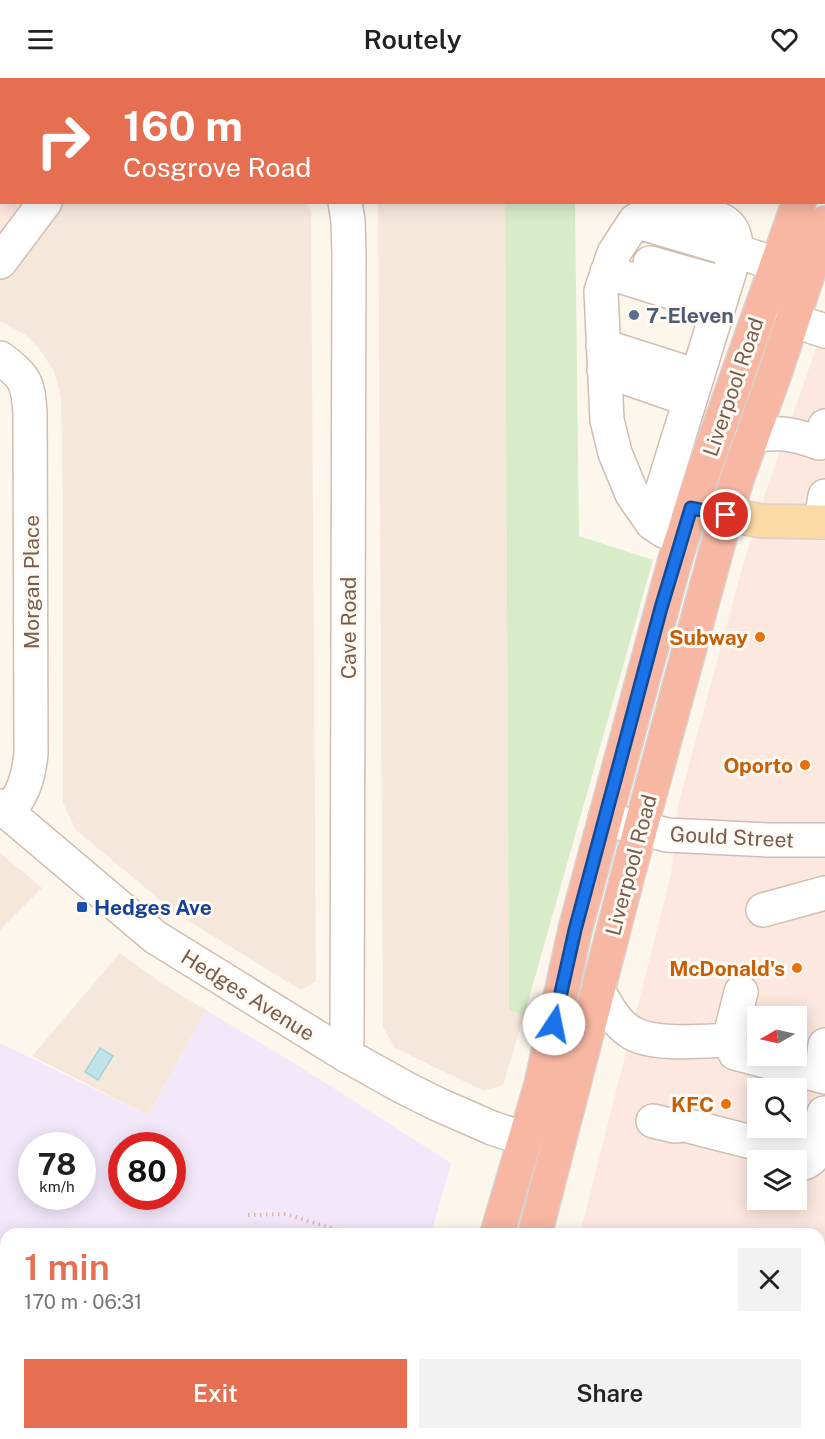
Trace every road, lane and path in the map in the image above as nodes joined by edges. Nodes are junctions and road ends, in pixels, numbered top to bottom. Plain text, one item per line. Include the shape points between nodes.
1 (44, 204) edge
2 (345, 204) edge
3 (798, 204) edge
4 (825, 223) edge
5 (736, 251) junction
6 (0, 262) edge
7 (610, 262) junction
8 (776, 264) junction
9 (722, 295) junction
10 (792, 320) junction
11 (825, 331) edge
12 (0, 358) edge
13 (603, 358) junction
14 (694, 388) junction
15 (752, 436) junction
16 (823, 442) edge
17 (691, 508) junction
18 (824, 514) edge
19 (726, 515) junction
20 (652, 523) junction
21 (681, 541) junction
22 (4, 809) edge
23 (605, 819) junction
24 (641, 828) junction
25 (825, 840) edge
26 (825, 893) edge
27 (763, 910) dead end
28 (598, 990) junction
29 (741, 992) dead end
30 (729, 1040) junction
31 (344, 1054) junction
32 (824, 1086) edge
33 (525, 1139) junction
34 (747, 1156) edge
35 (807, 1161) edge
36 (248, 1215) dead end
37 (331, 1228) edge
38 (499, 1228) edge
39 (537, 1228) edge

1 - 6 street
2 - 31 street, Cave Road via 349,265
3 - 8 highway, Liverpool Road
4 - 10 highway, Liverpool Road
5 - 7 street via 635,221
5 - 8 street
5 - 9 street
7 - 9 street
7 - 13 street via 601,291
8 - 17 highway, Liverpool Road
9 - 14 street
10 - 11 street
10 - 15 highway, Liverpool Road
12 - 22 street, Morgan Place via 20,373 29,390 30,413 31,754 28,779 20,796
13 - 14 street
13 - 20 street via 607,420 615,453 632,494
14 - 20 street
15 - 16 street via 782,432
15 - 19 highway, Liverpool Road
17 - 19 main road
17 - 21 highway, Liverpool Road
18 - 19 main road via 762,521
19 - 24 highway, Liverpool Road
20 - 21 street
21 - 23 highway, Liverpool Road
22 - 31 street, Hedges Avenue via 155,937
23 - 24 street, Gould Street
23 - 33 highway, Liverpool Road
24 - 25 street, Gould Street via 668,835
24 - 28 highway, Liverpool Road
26 - 27 street
28 - 30 street via 607,1007 634,1035 672,1043
28 - 39 highway, Liverpool Road
29 - 30 street
30 - 32 street via 735,1053
31 - 33 street, Hedges Avenue via 437,1104
32 - 34 street via 789,1144 771,1147 685,1125 652,1121 674,1137
32 - 35 street via 819,1148
33 - 38 highway, Liverpool Road
36 - 37 path via 286,1214

